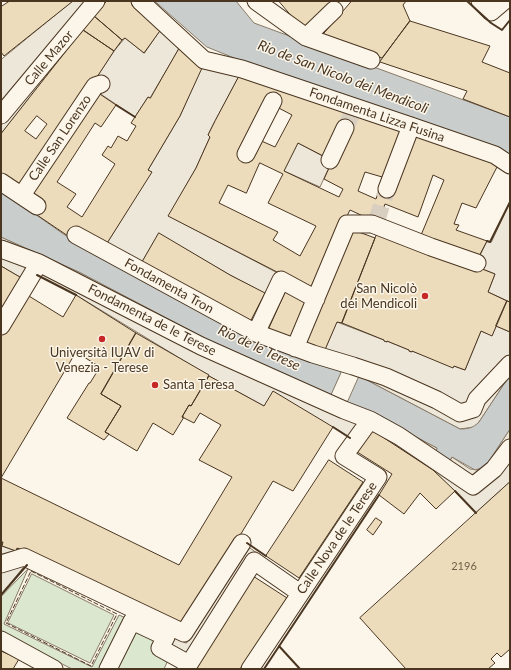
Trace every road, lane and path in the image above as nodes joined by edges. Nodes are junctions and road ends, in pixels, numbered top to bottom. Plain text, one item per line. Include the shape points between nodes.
1 (96, 1) edge
2 (140, 1) edge
3 (256, 1) edge
4 (480, 1) edge
5 (504, 1) edge
6 (340, 4) edge
7 (306, 37) junction
8 (371, 60) dead end
9 (101, 84) dead end
10 (279, 90) junction
11 (1, 115) edge
12 (411, 126) junction
13 (345, 128) tunnel mouth
14 (246, 154) dead end
15 (330, 160) dead end
16 (510, 165) edge
17 (1, 182) edge
18 (387, 189) tunnel mouth
19 (22, 195) junction
20 (37, 206) dead end
21 (76, 235) dead end
22 (1, 249) edge
23 (38, 263) junction
24 (477, 263) dead end
25 (316, 299) junction
26 (1, 326) edge
27 (256, 333) junction
28 (295, 348) junction
29 (510, 364) edge
30 (365, 427) junction
31 (510, 448) edge
32 (242, 543) dead end
33 (1, 564) edge
34 (221, 591) junction
35 (300, 593) junction
36 (152, 626) junction
37 (1, 640) edge
38 (187, 666) edge
39 (54, 669) edge
40 (108, 669) edge
41 (250, 669) edge

1 - 11 street, Calle Mazor
2 - 10 street, Fondamenta Lizza Fusina via 175,38 204,60 242,69
3 - 7 street
4 - 5 street via 491,12
6 - 7 street
7 - 8 street
9 - 19 street, Calle San Lorenzo via 95,86
10 - 12 street, Fondamenta Lizza Fusina
10 - 14 street
12 - 16 street, Fondamenta Lizza Fusina via 495,155
12 - 18 street
13 - 15 street
17 - 19 street
19 - 20 street
21 - 27 street, Fondamenta Tron
22 - 23 street, Fondamenta de le Terese
23 - 26 street
23 - 30 street, Fondamenta de le Terese via 201,346 344,410
24 - 25 street via 375,224 347,224
25 - 27 street via 282,280
25 - 28 street
27 - 28 street, Fondamenta Tron
28 - 29 street, Fondamenta Tron via 352,369 386,377 460,413 473,409 477,399
30 - 31 street, Fondamenta de le Terese via 399,436 473,486 494,469
30 - 35 street, Calle Nova de le Terese via 344,456 378,477
32 - 34 street
33 - 36 street via 24,557
34 - 35 street via 254,561
34 - 36 street via 184,633
34 - 38 street
35 - 41 street, Calle Nova de le Terese
36 - 38 street via 166,636 160,648
36 - 40 street via 132,621
37 - 39 street

